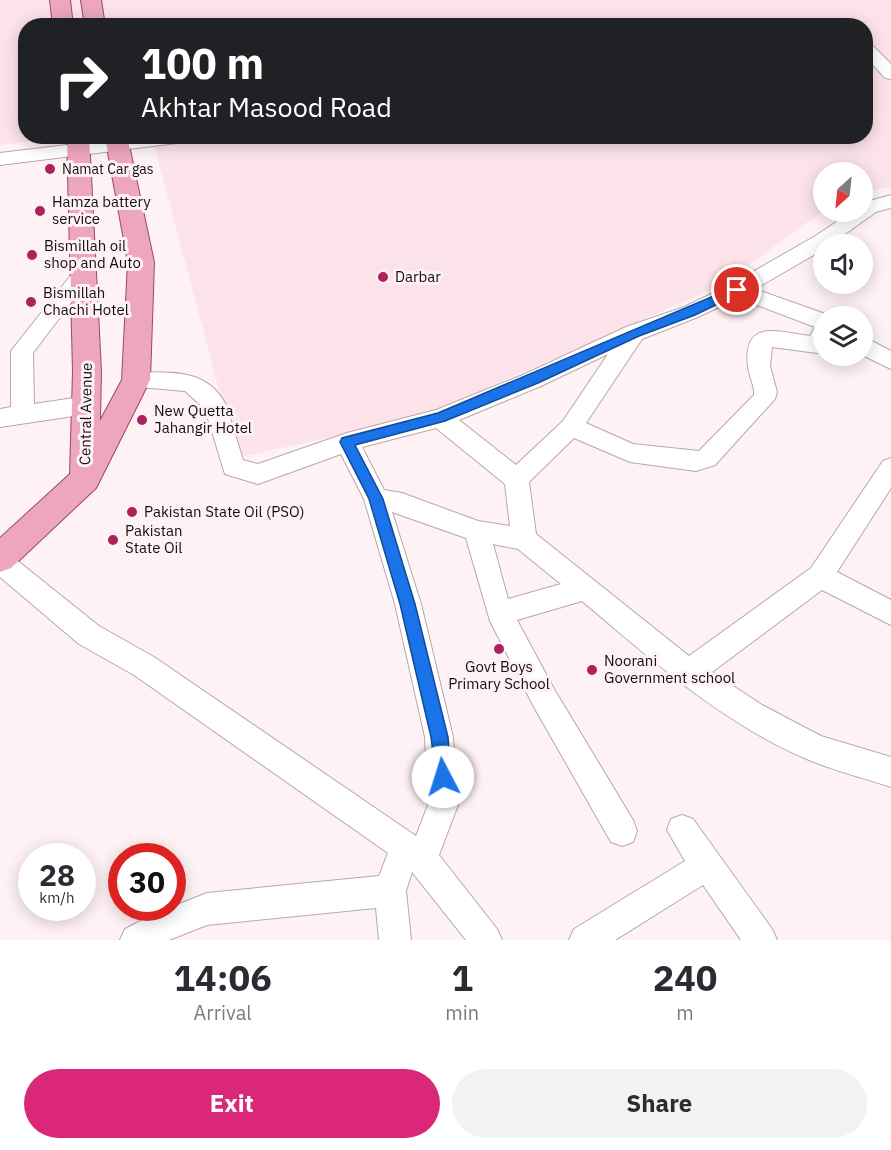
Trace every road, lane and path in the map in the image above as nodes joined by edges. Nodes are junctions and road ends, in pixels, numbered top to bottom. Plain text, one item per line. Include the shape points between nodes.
1 (60, 0) edge
2 (91, 0) edge
3 (62, 18) edge
4 (94, 18) edge
5 (891, 46) edge
6 (873, 48) edge
7 (873, 56) edge
8 (891, 74) edge
9 (70, 144) edge
10 (79, 144) edge
11 (117, 144) edge
12 (0, 159) edge
13 (891, 201) edge
14 (873, 207) edge
15 (873, 209) edge
16 (891, 215) edge
17 (849, 222) edge
18 (82, 275) junction
19 (737, 290) junction
20 (813, 318) edge
21 (634, 333) junction
22 (813, 344) edge
23 (873, 350) edge
24 (891, 361) edge
25 (136, 380) junction
26 (87, 405) junction
27 (23, 414) junction
28 (0, 418) edge
29 (440, 418) junction
30 (571, 427) junction
31 (347, 442) junction
32 (891, 468) edge
33 (85, 479) junction
34 (517, 479) junction
35 (884, 497) edge
36 (376, 499) junction
37 (477, 531) junction
38 (524, 539) junction
39 (0, 560) edge
40 (820, 576) junction
41 (585, 589) junction
42 (499, 613) junction
43 (891, 613) edge
44 (689, 673) junction
45 (891, 772) edge
46 (682, 830) dead end
47 (622, 831) dead end
48 (413, 852) junction
49 (707, 865) junction
50 (390, 891) junction
51 (136, 940) edge
52 (395, 940) edge
53 (486, 940) edge
54 (585, 940) edge
55 (761, 940) edge

1 - 3 main road
2 - 4 main road
5 - 6 street
7 - 8 street
9 - 12 street
10 - 18 main road, Central Avenue
11 - 25 main road, Central Avenue via 141,262
13 - 14 street
15 - 16 street
17 - 19 street
18 - 26 main road, Central Avenue
18 - 27 street via 22,351
19 - 20 street
19 - 21 street
21 - 29 street
21 - 30 street
22 - 30 street via 765,338 761,342 759,366 766,392 764,399 707,458 696,461 630,453
23 - 24 street
25 - 31 street via 191,383 214,405 233,467 258,474
25 - 33 main road, Central Avenue
26 - 27 street
26 - 33 main road, Central Avenue
27 - 28 street
29 - 31 street
29 - 34 street
30 - 34 street
31 - 36 street
32 - 35 street
33 - 39 main road
34 - 38 street
35 - 40 street
36 - 37 street via 402,503
36 - 48 street via 408,604 439,737 443,805 435,830
37 - 38 street
37 - 42 street
38 - 41 street
39 - 48 street via 89,635 144,666
40 - 43 street
40 - 44 street
41 - 42 street
41 - 44 street
42 - 47 street
44 - 45 street via 752,715 816,749
46 - 49 street
48 - 50 street
48 - 53 street
49 - 54 street
49 - 55 street
50 - 51 street via 207,909
50 - 52 street

